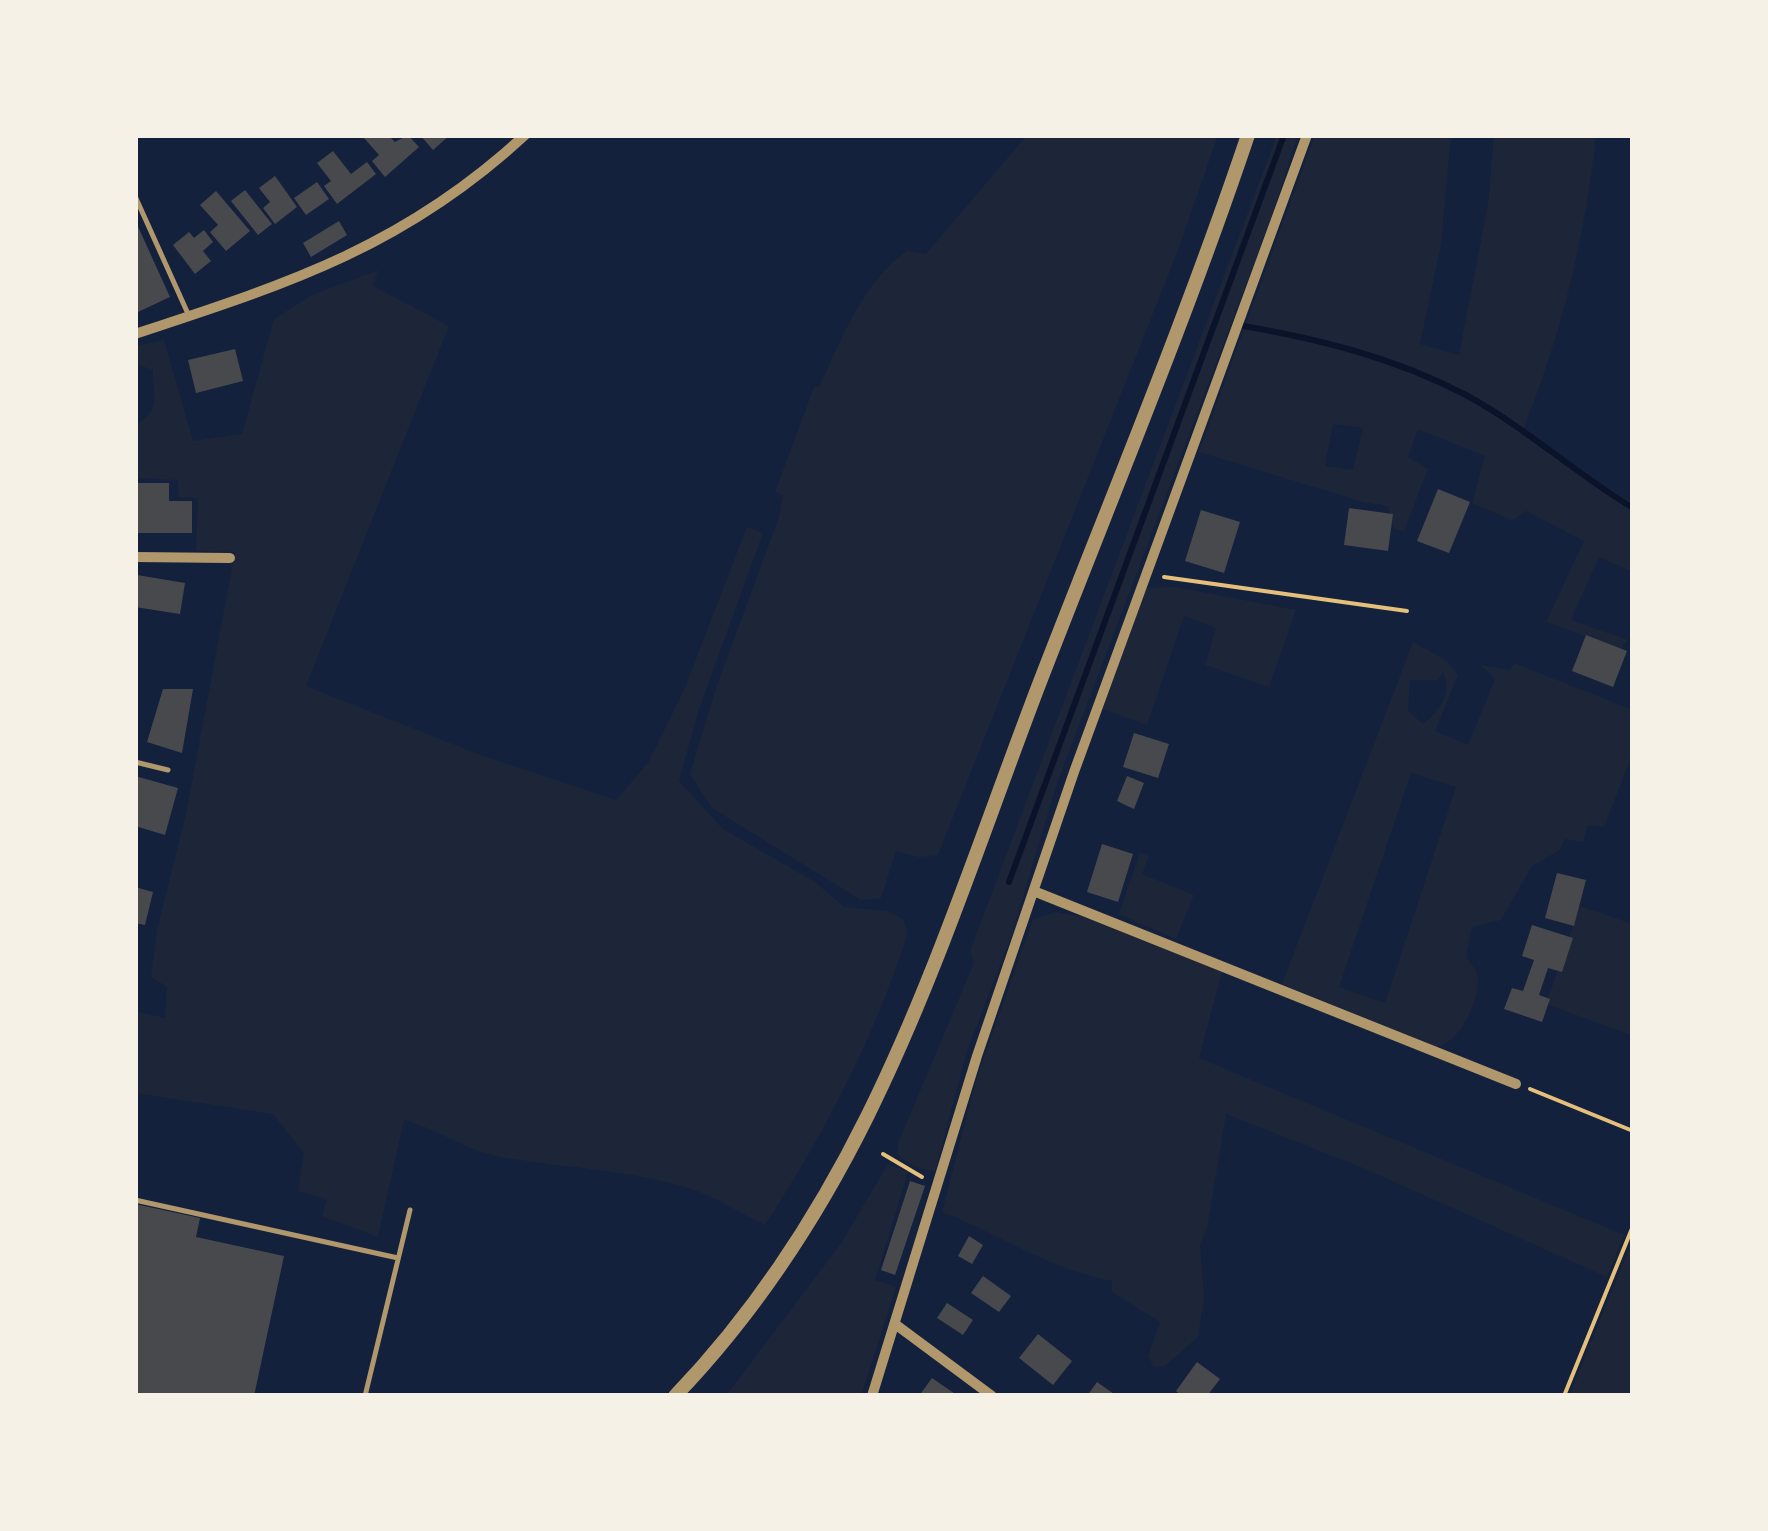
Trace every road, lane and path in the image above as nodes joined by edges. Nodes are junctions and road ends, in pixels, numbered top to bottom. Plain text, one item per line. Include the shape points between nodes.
1 (525, 135) edge
2 (1248, 135) edge
3 (1307, 135) edge
4 (135, 196) edge
5 (188, 316) junction
6 (135, 334) edge
7 (135, 557) edge
8 (230, 558) dead end
9 (1144, 574) junction
10 (1406, 612) dead end
11 (135, 762) edge
12 (168, 770) dead end
13 (1036, 892) junction
14 (1516, 1084) joint
15 (1633, 1132) edge
16 (883, 1154) dead end
17 (939, 1188) junction
18 (135, 1200) edge
19 (410, 1210) dead end
20 (1633, 1226) edge
21 (398, 1258) junction
22 (895, 1324) junction
23 (365, 1396) edge
24 (675, 1396) edge
25 (872, 1396) edge
26 (992, 1396) edge
27 (1564, 1396) edge

1 - 5 street via 432,211 348,257
2 - 24 street via 938,962 882,1092 831,1190 778,1270
3 - 9 street
4 - 5 lane
5 - 6 street
7 - 8 street
9 - 10 path
9 - 13 street
11 - 12 lane
13 - 14 street
13 - 17 street
14 - 15 path
16 - 17 path
17 - 22 street
18 - 21 lane
19 - 21 lane
20 - 27 path
21 - 23 lane
22 - 25 street
22 - 26 street

